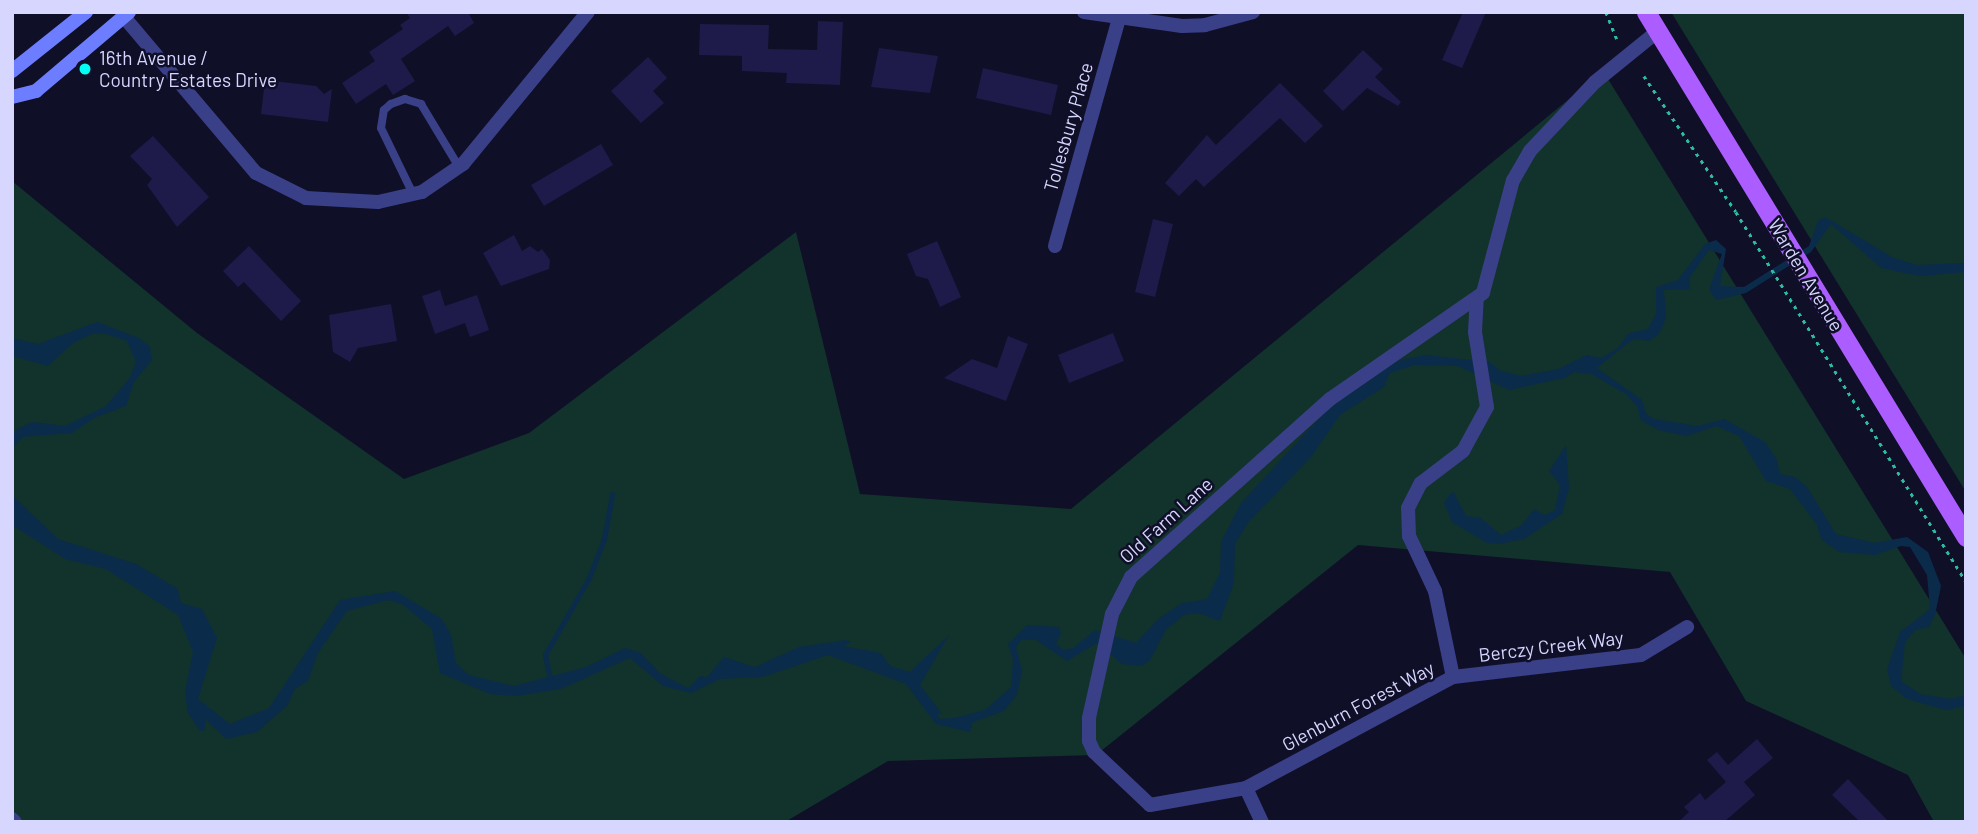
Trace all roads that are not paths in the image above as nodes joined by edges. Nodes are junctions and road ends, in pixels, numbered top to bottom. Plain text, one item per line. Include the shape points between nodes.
1 (86, 12) edge
2 (588, 12) edge
3 (1084, 12) edge
4 (1253, 12) edge
5 (1646, 12) edge
6 (127, 14) edge
7 (1119, 18) junction
8 (1658, 31) junction
9 (12, 71) edge
10 (12, 97) edge
11 (459, 167) junction
12 (413, 194) junction
13 (1055, 246) dead end
14 (1477, 298) junction
15 (1966, 537) edge
16 (1687, 627) dead end
17 (1454, 677) junction
18 (1246, 788) junction
19 (1262, 822) edge

1 - 9 main road
2 - 11 street
3 - 7 street
4 - 7 street via 1205,25
5 - 8 main road, Warden Avenue
6 - 10 main road via 36,91
6 - 12 street via 256,173 306,198 335,202 378,202
7 - 13 street, Tollesbury Place
8 - 14 street, Glenburn Forest Way via 1595,82 1530,151 1513,180 1483,293
8 - 15 main road, Warden Avenue
11 - 12 street
11 - 12 lane via 421,104 405,99 391,104 384,110 381,128
14 - 17 street, Glenburn Forest Way via 1475,332 1487,407 1463,451 1421,483 1408,508 1409,536 1435,591
14 - 18 street, Old Farm Lane via 1330,399 1131,576 1120,593 1089,718 1094,752 1150,805
16 - 17 street, Berczy Creek Way via 1641,655
17 - 18 street, Glenburn Forest Way
18 - 19 street

